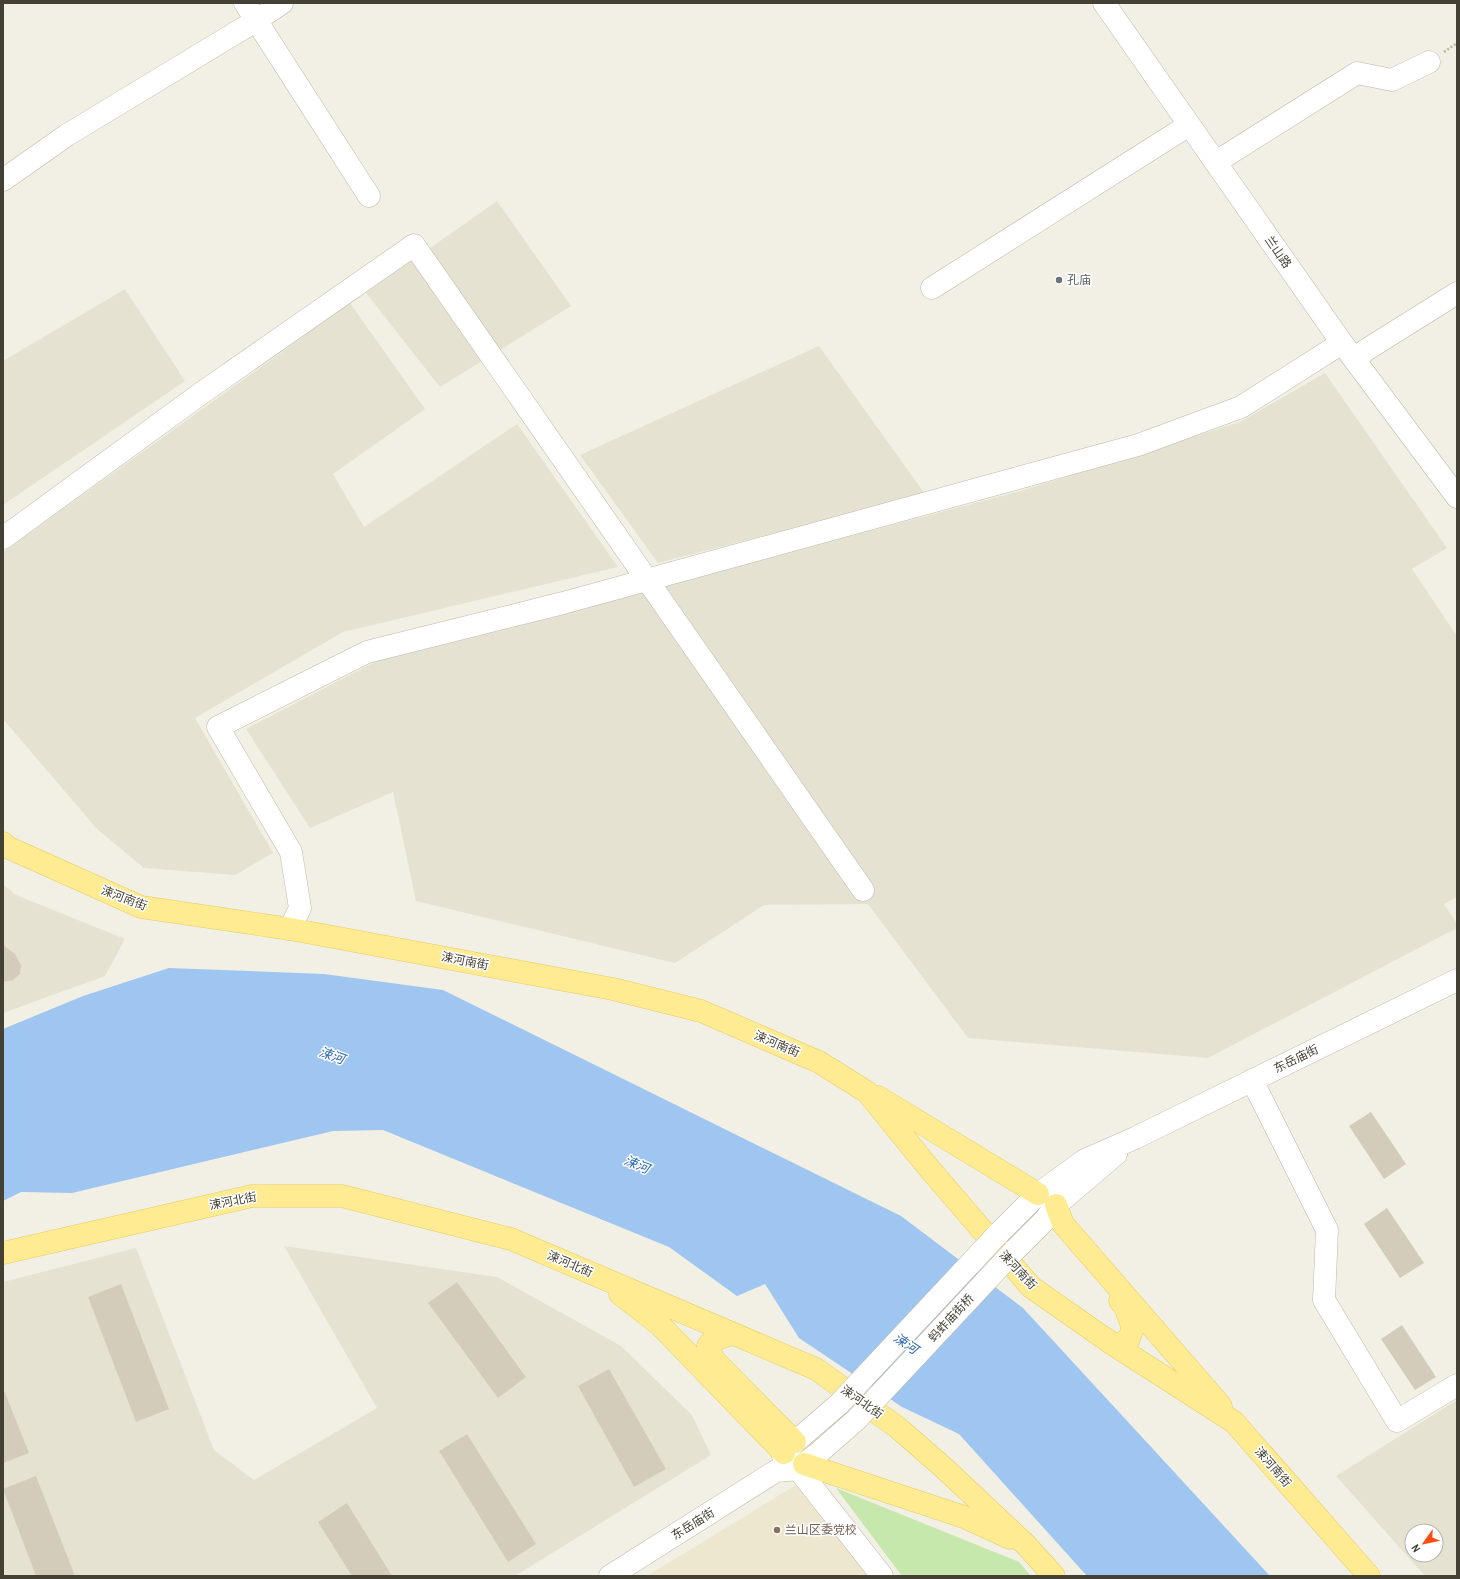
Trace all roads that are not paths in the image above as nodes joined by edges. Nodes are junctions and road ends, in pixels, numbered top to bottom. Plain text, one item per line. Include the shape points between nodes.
1 (282, 3) edge
2 (1104, 3) edge
3 (251, 11) edge
4 (1429, 62) dead end
5 (1189, 125) junction
6 (1216, 162) junction
7 (3, 180) edge
8 (369, 196) dead end
9 (932, 288) dead end
10 (1457, 293) edge
11 (1348, 351) junction
12 (1456, 492) edge
13 (3, 538) edge
14 (647, 580) junction
15 (3, 843) edge
16 (863, 890) dead end
17 (290, 929) junction
18 (1457, 980) edge
19 (819, 1062) junction
20 (1252, 1080) junction
21 (1135, 1138) junction
22 (928, 1166) junction
23 (1033, 1200) junction
24 (1051, 1212) junction
25 (1014, 1250) joint
26 (3, 1253) edge
27 (594, 1274) junction
28 (732, 1334) junction
29 (1114, 1345) junction
30 (1457, 1385) edge
31 (856, 1420) joint
32 (1234, 1422) junction
33 (795, 1459) junction
34 (944, 1468) junction
35 (1026, 1545) junction
36 (610, 1576) edge
37 (882, 1576) edge
38 (1054, 1576) edge
39 (1369, 1576) edge

1 - 3 street
2 - 5 street, 兰山路
3 - 7 street
3 - 8 street
4 - 6 street via 1392,80 1357,73
5 - 6 street, 兰山路
5 - 9 street
6 - 11 street, 兰山路
10 - 11 street via 1366,350
11 - 12 street, 兰山路
11 - 14 street via 1241,407 1138,444
13 - 14 street via 202,392 414,245
14 - 16 street
14 - 17 street via 367,652 218,727 291,852 300,908
15 - 17 main road, 涑河南街 via 141,907
17 - 19 main road, 涑河南街 via 613,989 702,1011
18 - 20 street, 东岳庙街
19 - 22 main road, 涑河南街 via 867,1092
19 - 23 main road
20 - 21 street, 东岳庙街
20 - 30 street via 1327,1230 1324,1300 1397,1421
21 - 23 street, 东岳庙街 via 1085,1160
21 - 24 street, 东岳庙街
22 - 23 main road via 932,1151 942,1145 1018,1196
22 - 29 main road, 涑河南街 via 1031,1286
23 - 33 street, 东岳庙街, bridge via 997,1234 839,1404
24 - 25 street, 东岳庙街
24 - 29 main road via 1125,1307 1133,1328 1128,1341
24 - 32 main road
25 - 31 street, 蚂蚱庙街桥, bridge
26 - 27 main road, 涑河北街 via 252,1196 342,1196 511,1238
27 - 28 main road, 涑河北街
27 - 33 main road via 660,1325
28 - 33 main road via 713,1340 708,1346 714,1360
28 - 34 main road, 涑河北街 via 816,1369 897,1427
29 - 32 main road, 涑河南街
31 - 33 street, 东岳庙街
32 - 39 main road, 涑河南街
33 - 34 main road via 934,1500 948,1499 953,1486
33 - 35 main road via 964,1517
33 - 36 street, 东岳庙街
33 - 37 street
34 - 35 main road, 涑河北街
35 - 38 main road, 涑河北街

